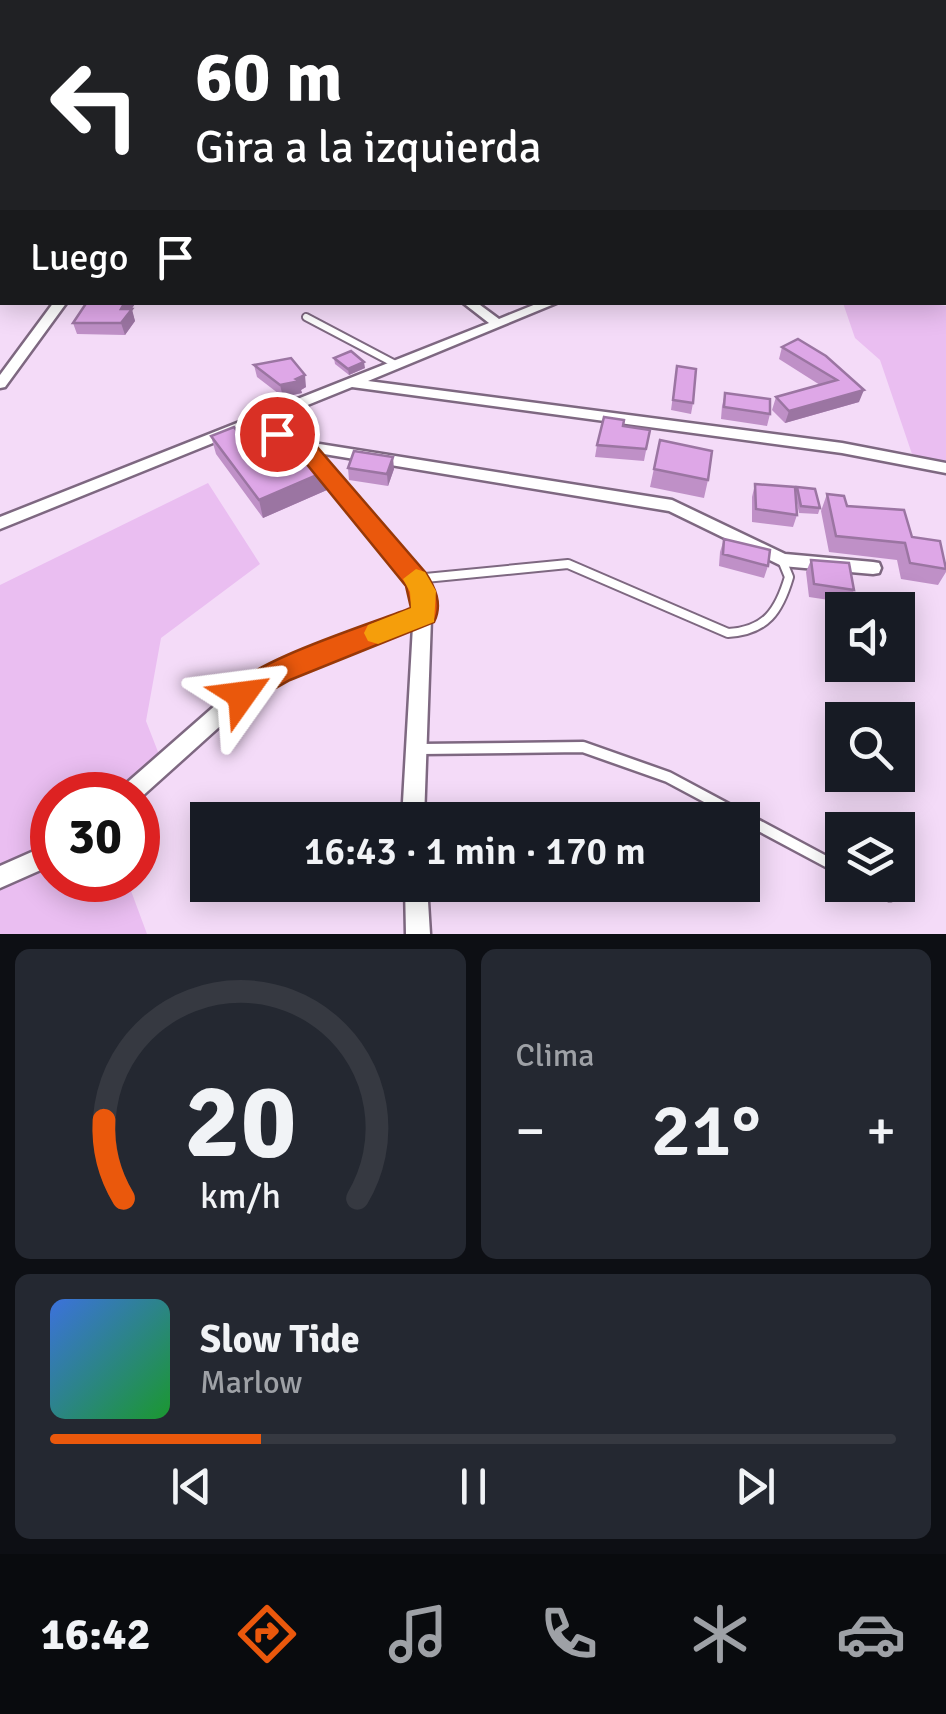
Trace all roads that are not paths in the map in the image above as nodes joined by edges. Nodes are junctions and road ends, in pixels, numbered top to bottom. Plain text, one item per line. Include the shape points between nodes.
1 (60, 305) edge
2 (472, 305) edge
3 (546, 305) edge
4 (306, 317) dead end
5 (498, 324) junction
6 (397, 365) junction
7 (350, 383) junction
8 (0, 384) edge
9 (250, 423) junction
10 (304, 446) junction
11 (946, 468) edge
12 (0, 523) edge
13 (782, 560) junction
14 (873, 568) dead end
15 (416, 579) junction
16 (424, 614) junction
17 (416, 749) junction
18 (154, 772) edge
19 (413, 802) edge
20 (825, 861) edge
21 (30, 864) edge
22 (0, 877) edge
23 (417, 902) edge
24 (418, 934) edge

1 - 8 street
2 - 5 street
3 - 5 street
4 - 6 lane
5 - 6 street
6 - 7 street
7 - 9 street
7 - 11 street via 842,448
9 - 10 street
9 - 12 street
10 - 13 street via 672,506
10 - 15 street
13 - 14 street
13 - 15 lane via 789,577 775,616 746,633 728,633 568,564
15 - 16 street
16 - 17 street
16 - 18 street via 267,679
17 - 19 street
17 - 20 lane via 583,747 668,777
21 - 22 street
23 - 24 street

